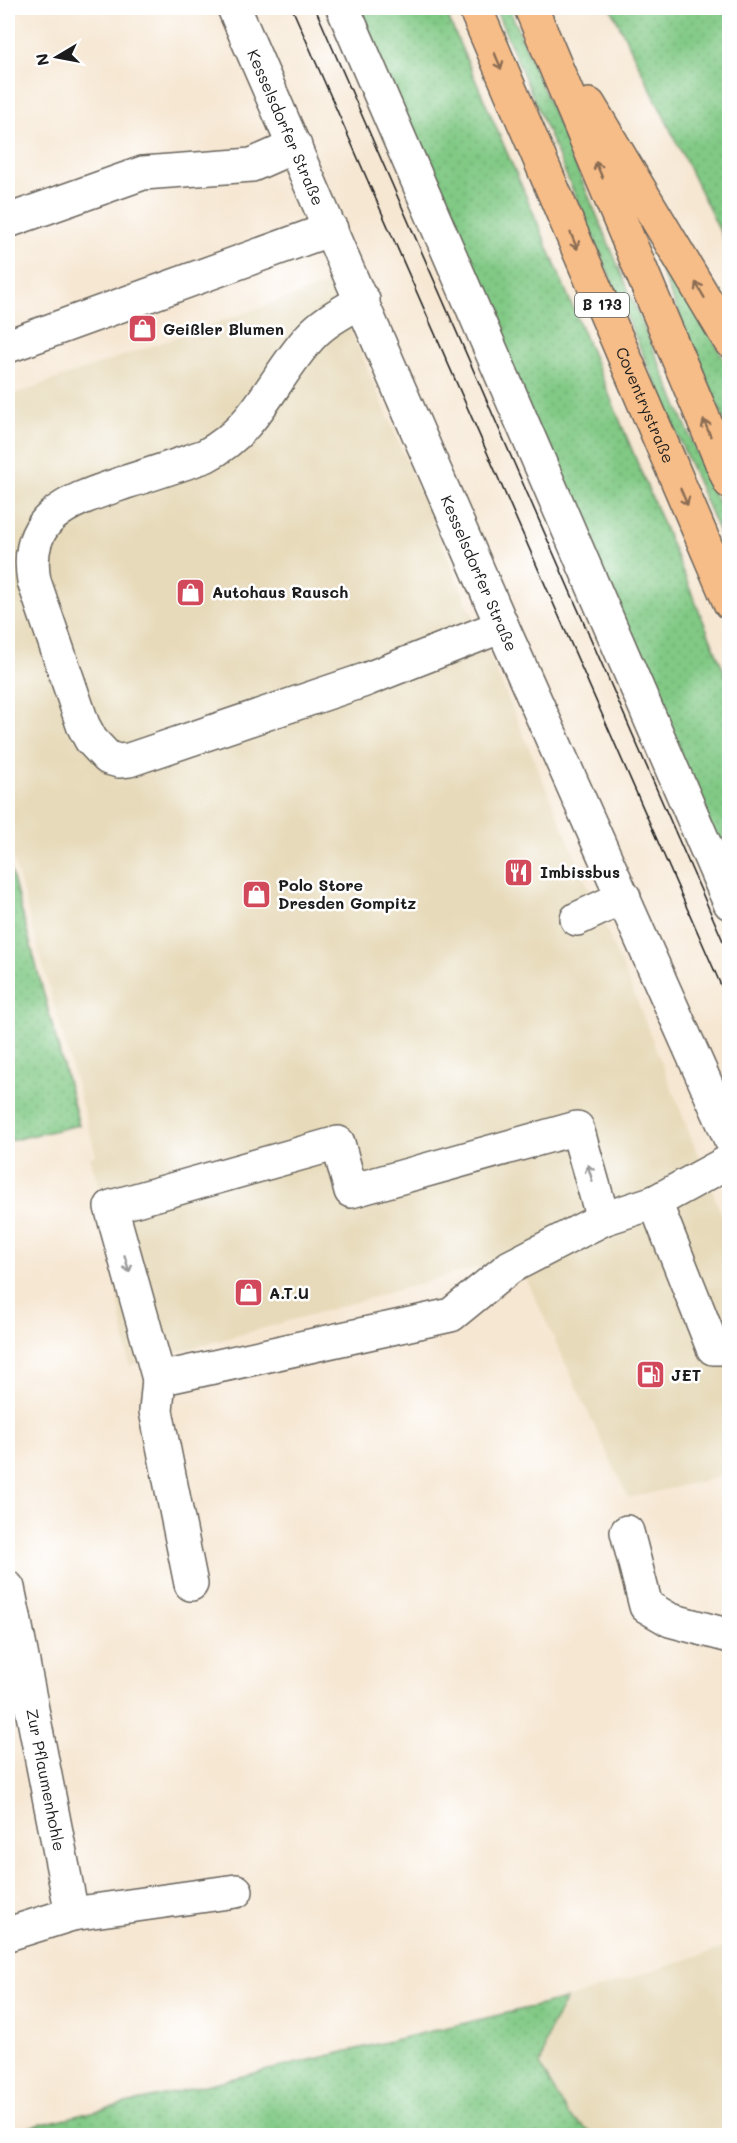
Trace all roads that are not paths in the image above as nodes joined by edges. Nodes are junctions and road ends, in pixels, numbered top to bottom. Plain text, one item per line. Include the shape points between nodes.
1 (343, 8) edge
2 (474, 8) edge
3 (242, 10) edge
4 (536, 19) edge
5 (295, 147) junction
6 (8, 221) edge
7 (331, 229) junction
8 (363, 300) junction
9 (729, 341) edge
10 (8, 346) edge
11 (729, 482) edge
12 (729, 603) edge
13 (502, 626) junction
14 (624, 897) junction
15 (729, 903) edge
16 (577, 919) dead end
17 (729, 1138) edge
18 (729, 1161) edge
19 (655, 1202) junction
20 (603, 1219) junction
21 (729, 1348) edge
22 (159, 1379) junction
23 (627, 1532) dead end
24 (191, 1584) dead end
25 (10, 1607) edge
26 (729, 1636) edge
27 (236, 1892) dead end
28 (72, 1914) junction
29 (8, 1934) edge

1 - 15 street
2 -> 12 highway, Coventrystraße / B 173
3 - 5 street, Kesselsdorfer Straße
9 -> 4 highway
11 -> 4 highway, B 173
5 - 6 street via 252,165 143,173
5 - 7 street, Kesselsdorfer Straße
7 - 8 street, Kesselsdorfer Straße
7 - 10 street
8 - 13 street, Kesselsdorfer Straße
8 - 13 street via 311,335 254,415 226,445 205,456 67,503 42,528 33,550 34,581 83,724 96,748 108,758 129,760 365,680
13 - 14 street, Kesselsdorfer Straße
14 - 16 street
14 - 17 street, Kesselsdorfer Straße
18 - 19 street
19 - 20 street
19 - 21 street via 713,1348
20 - 22 street via 510,1267 451,1315
20 -> 22 street via 577,1128 351,1191 338,1143 111,1207
22 - 24 street via 156,1411
23 - 26 street via 646,1606 670,1620
25 - 28 street, Zur Pflaumenhohle
27 - 28 street
28 - 29 street

